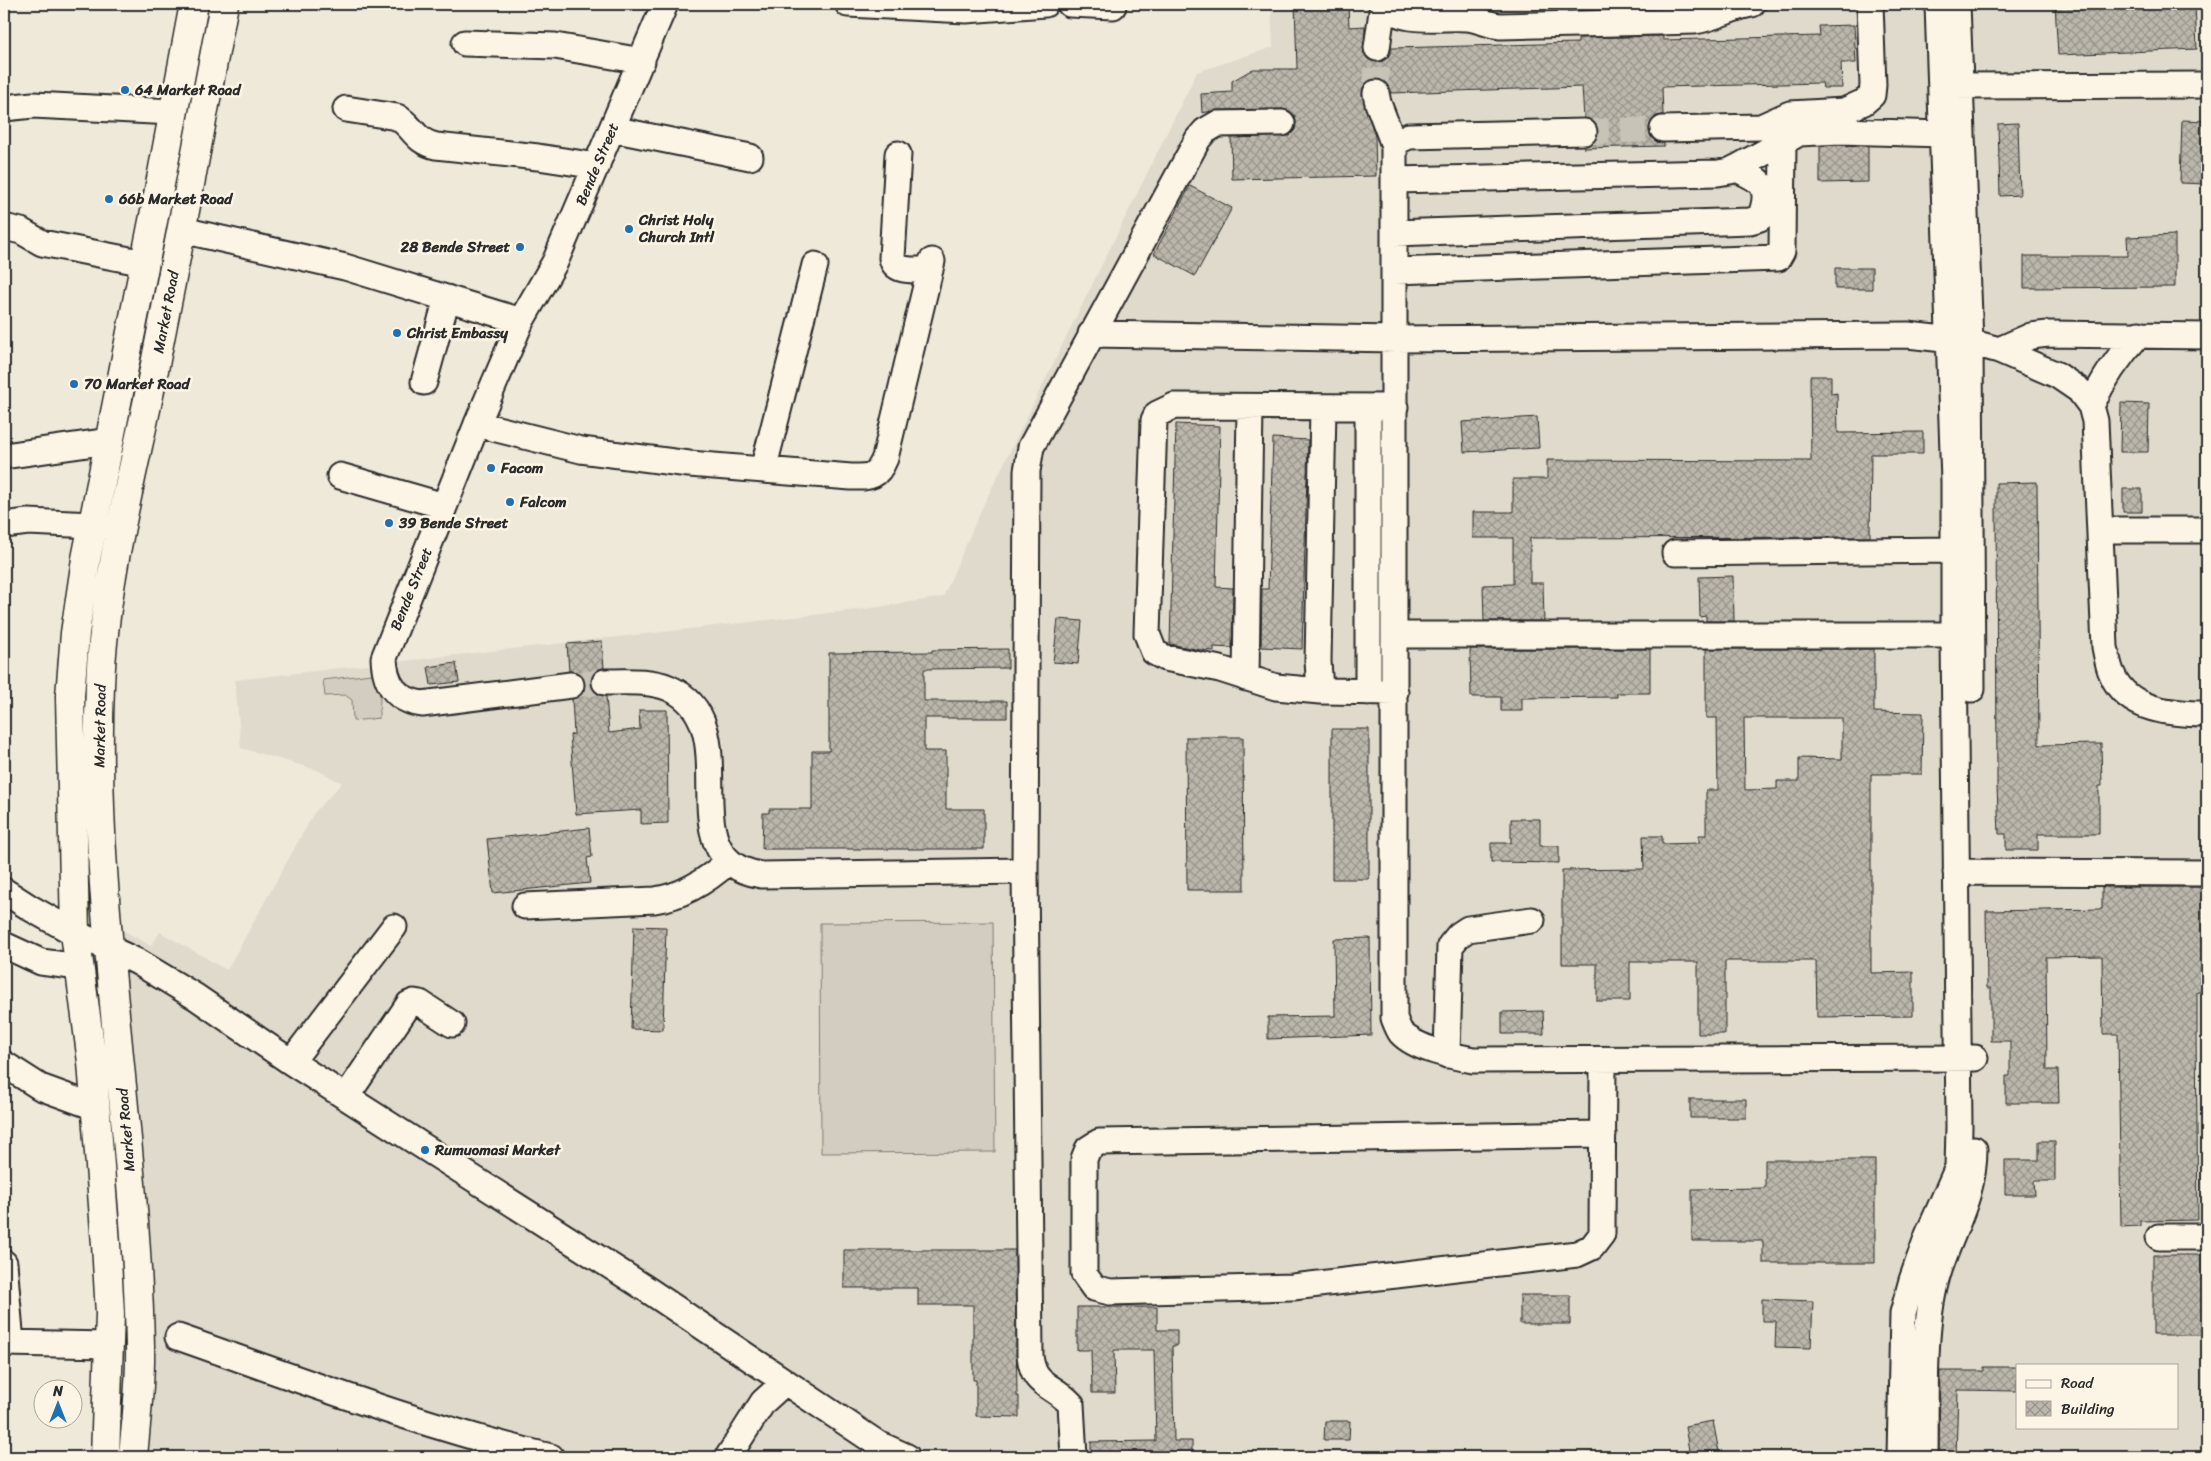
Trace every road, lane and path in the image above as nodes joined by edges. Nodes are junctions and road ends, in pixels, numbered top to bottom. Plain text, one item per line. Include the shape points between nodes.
1 (194, 4) edge
2 (224, 4) edge
3 (665, 4) edge
4 (848, 4) edge
5 (1045, 4) edge
6 (1070, 4) edge
7 (1385, 4) edge
8 (1752, 4) edge
9 (1870, 4) edge
10 (1938, 4) edge
11 (1957, 4) edge
12 (1114, 6) dead end
13 (465, 43) dead end
14 (1377, 48) tunnel mouth
15 (642, 61) junction
16 (2207, 85) edge
17 (1952, 86) junction
18 (1376, 93) tunnel mouth
19 (4, 108) edge
20 (346, 109) dead end
21 (174, 112) junction
22 (1282, 122) dead end
23 (1663, 128) tunnel mouth
24 (612, 129) junction
25 (1584, 132) tunnel mouth
26 (1943, 134) junction
27 (1783, 140) junction
28 (1394, 145) junction
29 (898, 154) dead end
30 (750, 157) dead end
31 (597, 166) junction
32 (1736, 168) junction
33 (1394, 180) junction
34 (4, 227) edge
35 (182, 230) junction
36 (1394, 233) junction
37 (145, 262) junction
38 (815, 265) dead end
39 (1395, 271) junction
40 (447, 298) junction
41 (521, 321) junction
42 (1091, 334) junction
43 (2139, 334) junction
44 (2207, 336) edge
45 (1395, 339) junction
46 (1959, 340) junction
47 (1998, 350) junction
48 (424, 382) dead end
49 (2091, 406) junction
50 (1250, 407) junction
51 (1396, 407) junction
52 (1323, 408) junction
53 (1368, 408) junction
54 (477, 424) junction
55 (109, 441) junction
56 (4, 456) edge
57 (763, 470) junction
58 (340, 476) dead end
59 (444, 506) junction
60 (4, 525) edge
61 (93, 525) junction
62 (2100, 530) junction
63 (2207, 530) edge
64 (1954, 550) junction
65 (1675, 553) dead end
66 (1396, 635) junction
67 (1963, 635) junction
68 (1246, 678) junction
69 (605, 682) tunnel mouth
70 (571, 685) tunnel mouth
71 (1320, 692) junction
72 (1368, 692) junction
73 (1395, 692) junction
74 (2207, 714) edge
75 (729, 861) junction
76 (1025, 872) junction
77 (1964, 872) junction
78 (2207, 872) edge
79 (4, 891) edge
80 (525, 906) dead end
81 (1532, 920) dead end
82 (394, 927) dead end
83 (75, 933) junction
84 (4, 945) edge
85 (110, 947) junction
86 (79, 967) junction
87 (452, 1024) dead end
88 (1447, 1055) junction
89 (1967, 1058) junction
90 (1603, 1060) junction
91 (291, 1062) junction
92 (4, 1064) edge
93 (346, 1097) junction
94 (95, 1107) junction
95 (1603, 1134) junction
96 (2159, 1237) dead end
97 (2207, 1237) edge
98 (4, 1263) edge
99 (178, 1337) dead end
100 (7, 1343) edge
101 (110, 1345) junction
102 (785, 1382) junction
103 (876, 1451) edge
104 (105, 1457) edge
105 (133, 1457) edge
106 (552, 1457) edge
107 (728, 1457) edge
108 (907, 1457) edge
109 (1074, 1457) edge
110 (1900, 1457) edge
111 (1925, 1457) edge

1 - 21 main road, Market Road
2 - 35 main road, Market Road
3 - 15 street, Bende Street
4 - 5 street via 966,10
6 - 12 street
7 - 8 street via 1401,17 1468,18 1489,26 1500,26 1695,21
7 - 14 street
9 - 23 street via 1873,84 1872,95 1864,102 1834,113 1790,114 1761,126
10 - 17 street
11 - 17 street
13 - 15 street via 554,46
15 - 24 street, Bende Street
16 - 17 street
17 - 26 street
17 - 46 street
18 - 28 street
19 - 21 street via 33,105
20 - 31 street via 397,118 424,144
21 - 37 main road, Market Road
22 - 42 street via 1217,124 1205,131
24 - 30 street
24 - 31 street, Bende Street
25 - 28 street via 1409,136
26 - 27 street via 1818,131 1799,133
26 - 46 street
27 - 32 street
27 - 39 street via 1782,251 1778,258
28 - 33 street
29 - 57 street via 893,265 898,269 931,265 885,458 877,473 865,477
31 - 41 street, Bende Street via 555,262
32 - 33 street via 1718,173
32 - 36 street via 1760,181 1764,189 1765,201 1760,218 1750,221
33 - 36 street
34 - 37 street via 21,231 42,243
35 - 40 street via 345,267
35 - 85 main road, Market Road via 106,618 99,738 100,808
36 - 39 street
37 - 55 main road, Market Road
38 - 57 street
39 - 45 street
40 - 41 street
40 - 48 street
41 - 54 street, Bende Street
42 - 45 street
42 - 76 street via 1031,447 1027,471
43 - 44 street
43 - 47 street via 2030,336
43 - 49 street via 2101,383
45 - 46 street via 1908,335
45 - 51 street
46 - 47 street
46 - 64 street
46 - 67 street
47 - 49 street via 2057,375 2079,390
49 - 62 street
50 - 52 street
50 - 68 street
50 - 68 street via 1174,406 1157,414 1154,420 1148,634 1154,652 1165,658 1220,669
51 - 53 street
51 - 66 street
52 - 53 street
52 - 71 street
53 - 72 street
54 - 57 street via 581,450
54 - 59 street, Bende Street
55 - 56 street
55 - 61 main road, Market Road
58 - 59 street
59 - 70 street, Bende Street via 384,658 385,673 397,694 408,702 422,704
60 - 61 street via 28,522
61 - 83 main road, Market Road via 75,633 70,696
62 - 63 street
62 - 74 street via 2105,648 2112,675 2124,692 2140,704 2164,712
64 - 65 street
64 - 67 street
66 - 67 street
66 - 73 street
67 - 77 street
68 - 71 street via 1276,687
69 - 75 street via 639,682 667,687 694,705 708,742 714,840
71 - 72 street
72 - 73 street
73 - 88 street via 1394,1018 1400,1032 1414,1042
75 - 76 street via 761,875
75 - 80 street via 701,883 669,898
76 - 109 street via 1031,1369 1038,1380 1061,1393 1071,1404
77 - 78 street
77 - 89 street
79 - 83 street
81 - 88 street via 1468,929 1450,946
82 - 91 street
83 - 85 street
83 - 86 main road, Market Road
84 - 86 street via 41,962
85 - 91 street via 196,997
85 - 105 main road, Market Road via 136,1235 140,1351
86 - 94 main road, Market Road
87 - 93 street via 420,1003 409,1004
88 - 90 street via 1504,1061
89 - 90 street
89 - 110 street via 1958,1167 1928,1235 1903,1314
89 - 111 street via 1974,1168 1963,1213 1936,1280 1928,1324
90 - 95 street
91 - 93 street
92 - 94 street via 40,1087
93 - 102 street via 646,1288
94 - 101 main road, Market Road
95 - 95 street via 1099,1142 1088,1149 1084,1159 1084,1274 1094,1288 1110,1292 1293,1287 1577,1254 1592,1247 1602,1234
96 - 97 street
98 - 100 street
99 - 106 street via 360,1400
100 - 101 street
101 - 104 main road, Market Road
102 - 103 street
102 - 107 street via 763,1402
103 - 108 street

